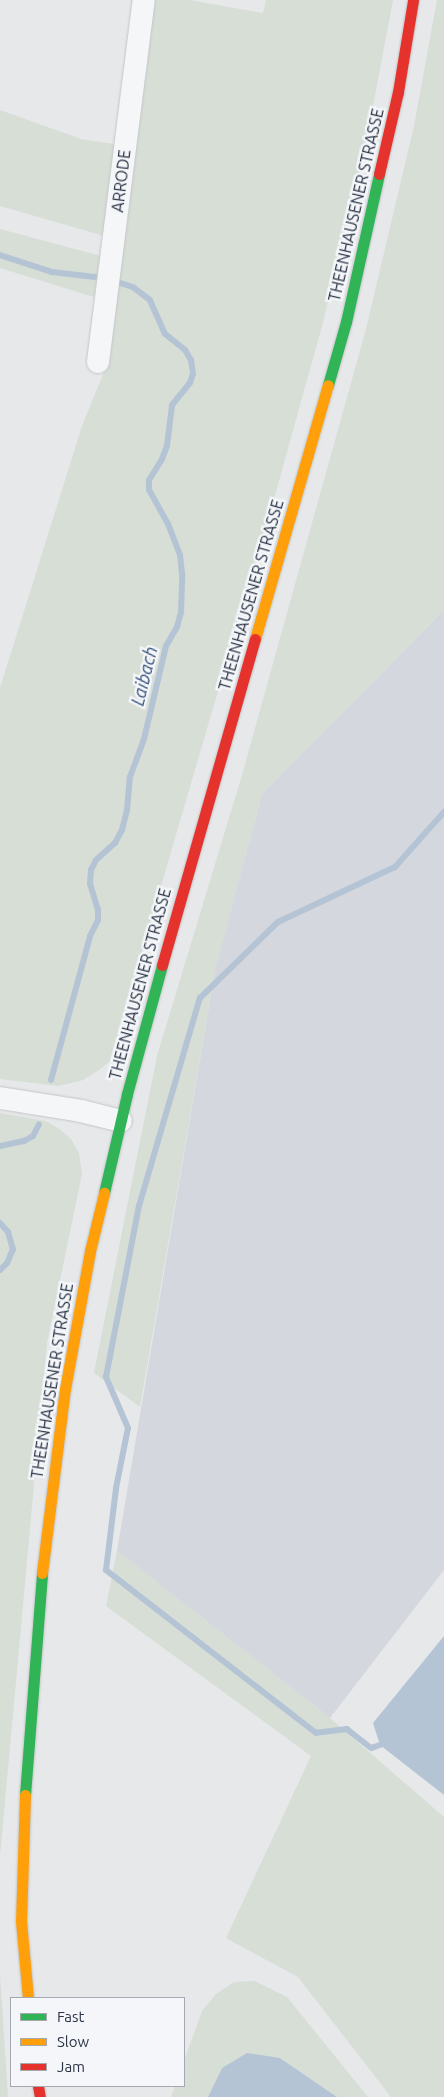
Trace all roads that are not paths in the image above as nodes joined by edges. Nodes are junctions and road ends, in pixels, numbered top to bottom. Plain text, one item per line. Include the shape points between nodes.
1 (144, 0) edge
2 (414, 0) edge
3 (98, 362) dead end
4 (0, 1098) edge
5 (121, 1121) junction
6 (28, 1997) edge

1 - 3 street, ARRODE
2 - 5 main road, THEENHAUSENER STRASSE via 398,92 346,322 187,874
4 - 5 street
5 - 6 main road, THEENHAUSENER STRASSE via 90,1250 65,1389 47,1521 25,1790 21,1921

